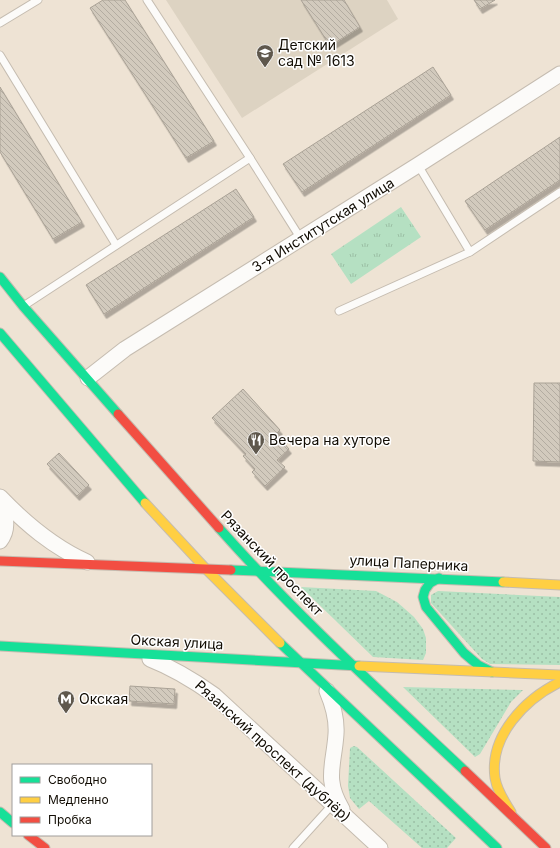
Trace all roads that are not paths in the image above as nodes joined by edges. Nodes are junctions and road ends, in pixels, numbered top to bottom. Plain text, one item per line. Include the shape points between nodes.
1 (38, 0) edge
2 (147, 0) edge
3 (0, 23) edge
4 (0, 55) edge
5 (560, 74) edge
6 (250, 158) junction
7 (418, 165) junction
8 (560, 192) edge
9 (301, 238) junction
10 (116, 245) junction
11 (470, 252) junction
12 (0, 277) edge
13 (23, 306) junction
14 (339, 311) dead end
15 (0, 333) edge
16 (88, 378) junction
17 (0, 499) edge
18 (0, 541) edge
19 (0, 561) edge
20 (96, 565) junction
21 (206, 568) junction
22 (256, 570) junction
23 (439, 578) junction
24 (560, 585) edge
25 (0, 647) edge
26 (138, 654) junction
27 (301, 664) junction
28 (353, 666) junction
29 (494, 673) junction
30 (560, 675) edge
31 (560, 682) edge
32 (325, 687) junction
33 (332, 805) junction
34 (0, 812) edge
35 (345, 816) junction
36 (517, 821) junction
37 (12, 822) edge
38 (29, 836) edge
39 (45, 848) edge
40 (293, 848) edge
41 (380, 848) edge
42 (497, 848) edge
43 (546, 848) edge

1 - 3 lane
2 - 6 lane
4 - 10 lane
5 - 7 street, 3-я Институтская улица
6 - 9 lane
6 - 10 lane
7 - 9 street, 3-я Институтская улица
7 - 11 lane
8 - 11 lane
9 - 16 street, 3-я Институтская улица via 125,349
10 - 13 lane
11 - 14 lane
12 - 13 main road, Рязанский проспект
13 - 16 main road, Рязанский проспект
15 - 21 main road via 147,506
16 - 22 main road, Рязанский проспект
17 - 18 street via 7,521
17 - 20 street via 36,532 69,553
19 - 20 main road
20 - 21 main road
21 - 22 main road
21 - 27 main road
22 - 23 main road, улица Паперника
22 - 28 main road, Рязанский проспект
23 - 24 main road, улица Паперника
23 - 29 main road via 429,583 425,589 422,599 426,607 464,653 478,665
25 - 26 main road, Окская улица
26 - 27 main road, Окская улица
26 - 33 street, Рязанский проспект (дублёр) via 168,666 214,695
27 - 28 main road, Окская улица
27 - 32 main road
28 - 29 main road
28 - 36 main road, Рязанский проспект
29 - 30 main road
31 - 36 main road via 542,691 524,706 511,722 497,754 494,772 498,789
32 - 35 street via 333,704 336,720 331,785
32 - 42 main road
33 - 35 street, Рязанский проспект (дублёр)
33 - 40 lane
34 - 37 main road
35 - 41 street, Рязанский проспект (дублёр)
36 - 43 main road, Рязанский проспект
38 - 39 main road

